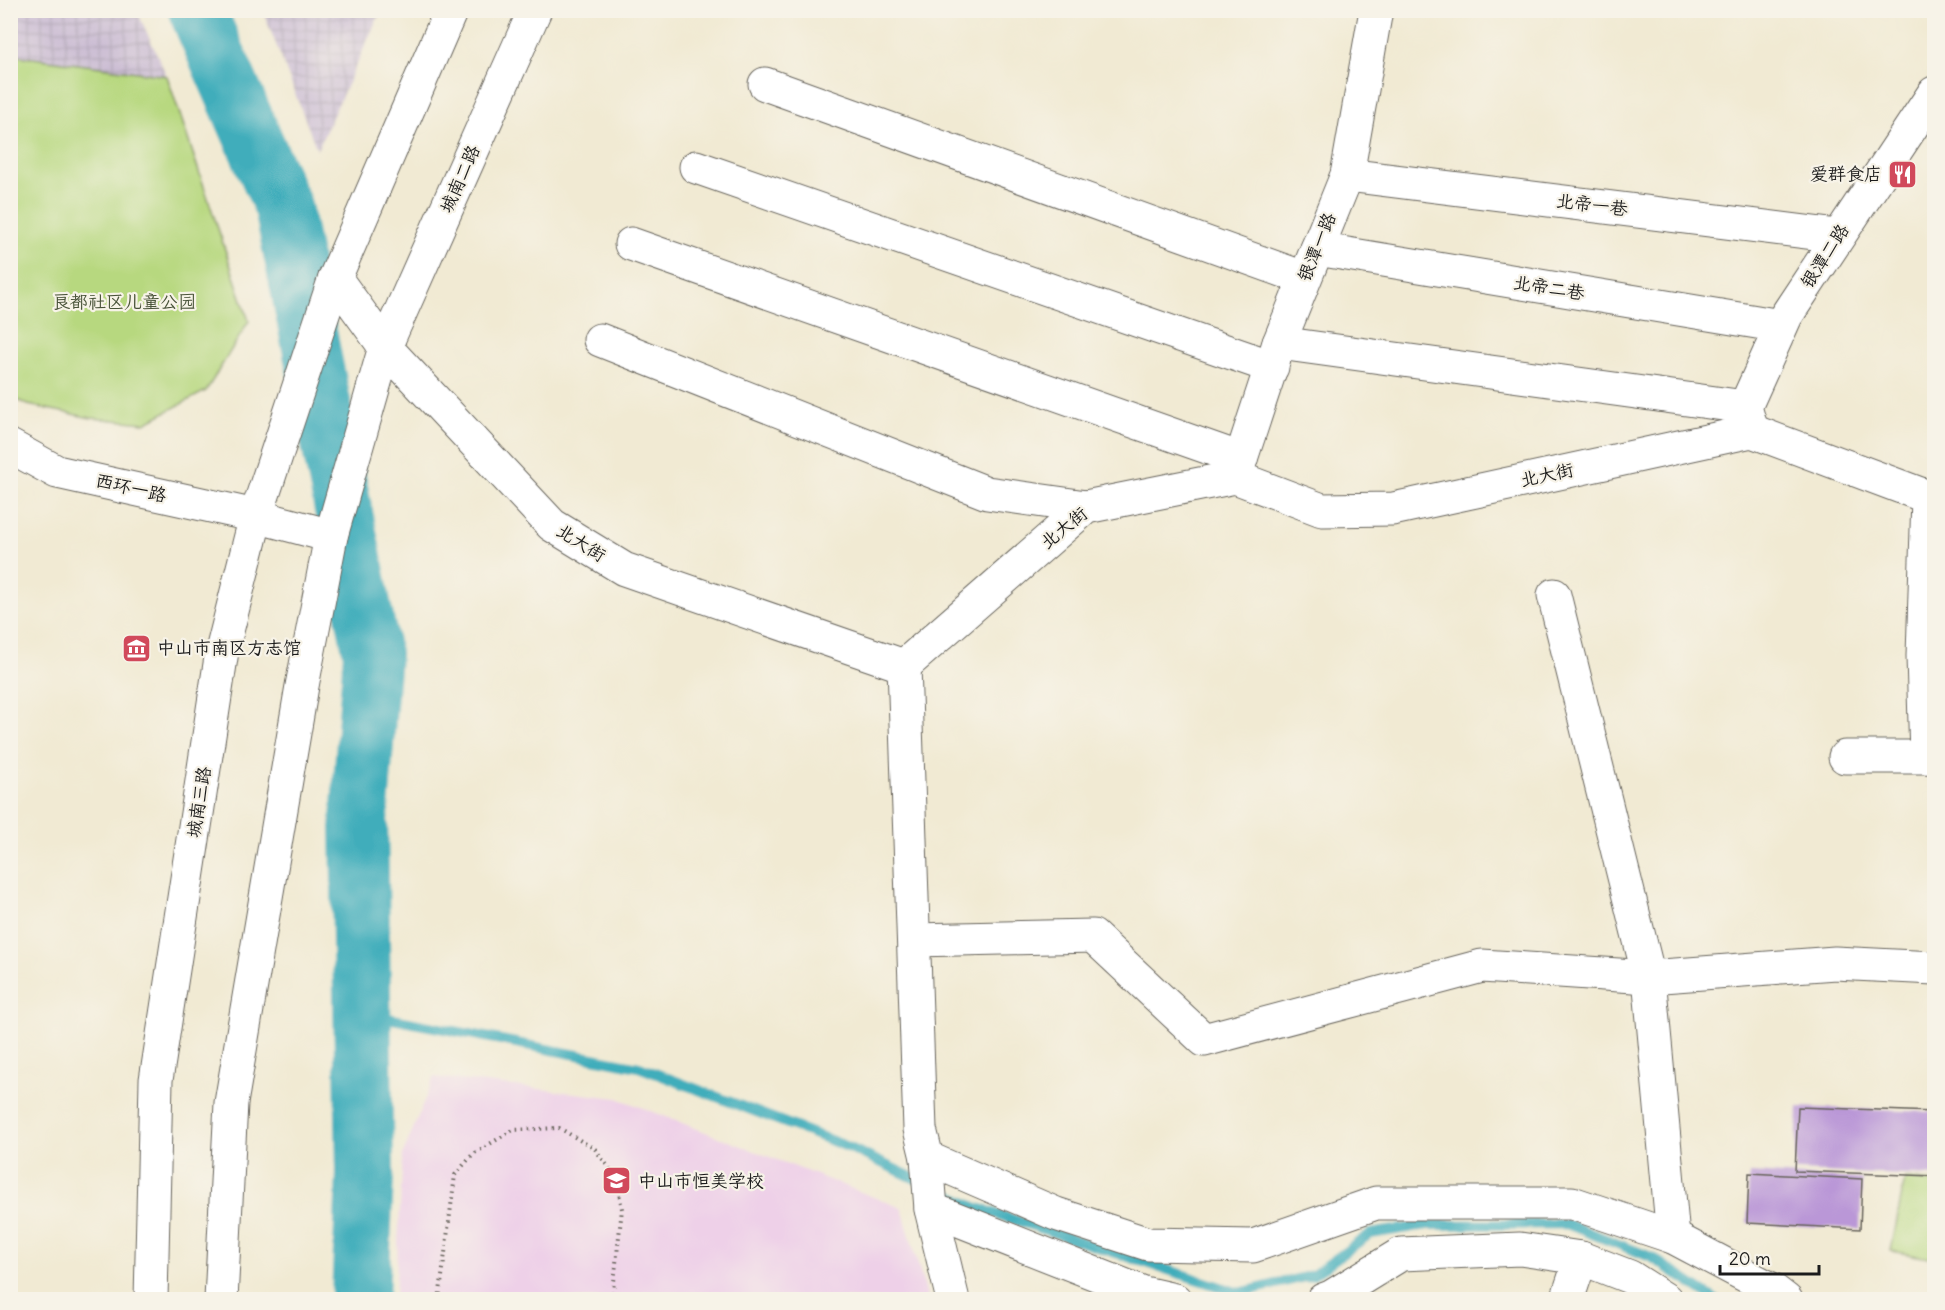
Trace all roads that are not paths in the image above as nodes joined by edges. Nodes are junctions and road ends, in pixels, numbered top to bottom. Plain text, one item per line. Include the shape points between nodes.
1 (451, 10) edge
2 (535, 10) edge
3 (1376, 10) edge
4 (765, 84) dead end
5 (1935, 93) edge
6 (696, 167) dead end
7 (1347, 175) junction
8 (1838, 236) junction
9 (631, 244) dead end
10 (1310, 264) junction
11 (335, 278) junction
12 (1781, 326) junction
13 (600, 340) dead end
14 (386, 348) junction
15 (1275, 355) junction
16 (1749, 419) junction
17 (10, 446) edge
18 (1238, 468) junction
19 (1931, 497) edge
20 (1086, 507) junction
21 (256, 516) junction
22 (331, 536) junction
23 (1554, 595) dead end
24 (1929, 656) edge
25 (904, 666) junction
26 (1845, 757) dead end
27 (1930, 757) edge
28 (914, 940) junction
29 (1935, 968) edge
30 (1649, 977) junction
31 (927, 1158) junction
32 (931, 1209) junction
33 (1673, 1237) junction
34 (1581, 1258) junction
35 (151, 1299) edge
36 (221, 1299) edge
37 (953, 1299) edge
38 (1175, 1299) edge
39 (1323, 1299) edge
40 (1567, 1299) edge
41 (1666, 1299) edge
42 (1786, 1299) edge

1 - 11 street
2 - 14 street, 城南二路
3 - 7 street, 银潭一路
4 - 10 street, 北帝二巷
5 - 8 street, 银潭二路
6 - 15 street
7 - 8 street, 北帝一巷
7 - 10 street, 银潭一路
8 - 12 street, 银潭二路
9 - 18 street
10 - 12 street, 北帝二巷
10 - 15 street, 银潭一路
11 - 14 street, 北大街
11 - 21 street, 城南三路
12 - 16 street, 银潭二路
13 - 20 street via 987,493
14 - 22 street
14 - 25 street, 北大街 via 552,525 624,569
15 - 16 street
15 - 18 street, 银潭一路
16 - 18 street, 北大街 via 1393,509 1322,510
16 - 19 street
17 - 21 street, 西环一路 via 57,472
18 - 20 street, 北大街
19 - 24 street
20 - 25 street, 北大街
21 - 22 street, 西环一路
21 - 35 street, 城南三路 via 222,651 156,1080
22 - 36 street via 231,1103
23 - 30 street
24 - 27 street
25 - 28 street
26 - 27 street
28 - 30 street via 1093,936 1204,1040 1482,966
28 - 31 street via 920,1129
29 - 30 street via 1835,963
30 - 33 street
31 - 32 street
31 - 33 street via 1056,1214 1148,1244 1253,1246 1376,1203 1572,1203
32 - 37 street
32 - 38 street via 1144,1293
33 - 42 street
34 - 39 street via 1520,1249 1401,1254
34 - 40 street
34 - 41 street via 1630,1277

